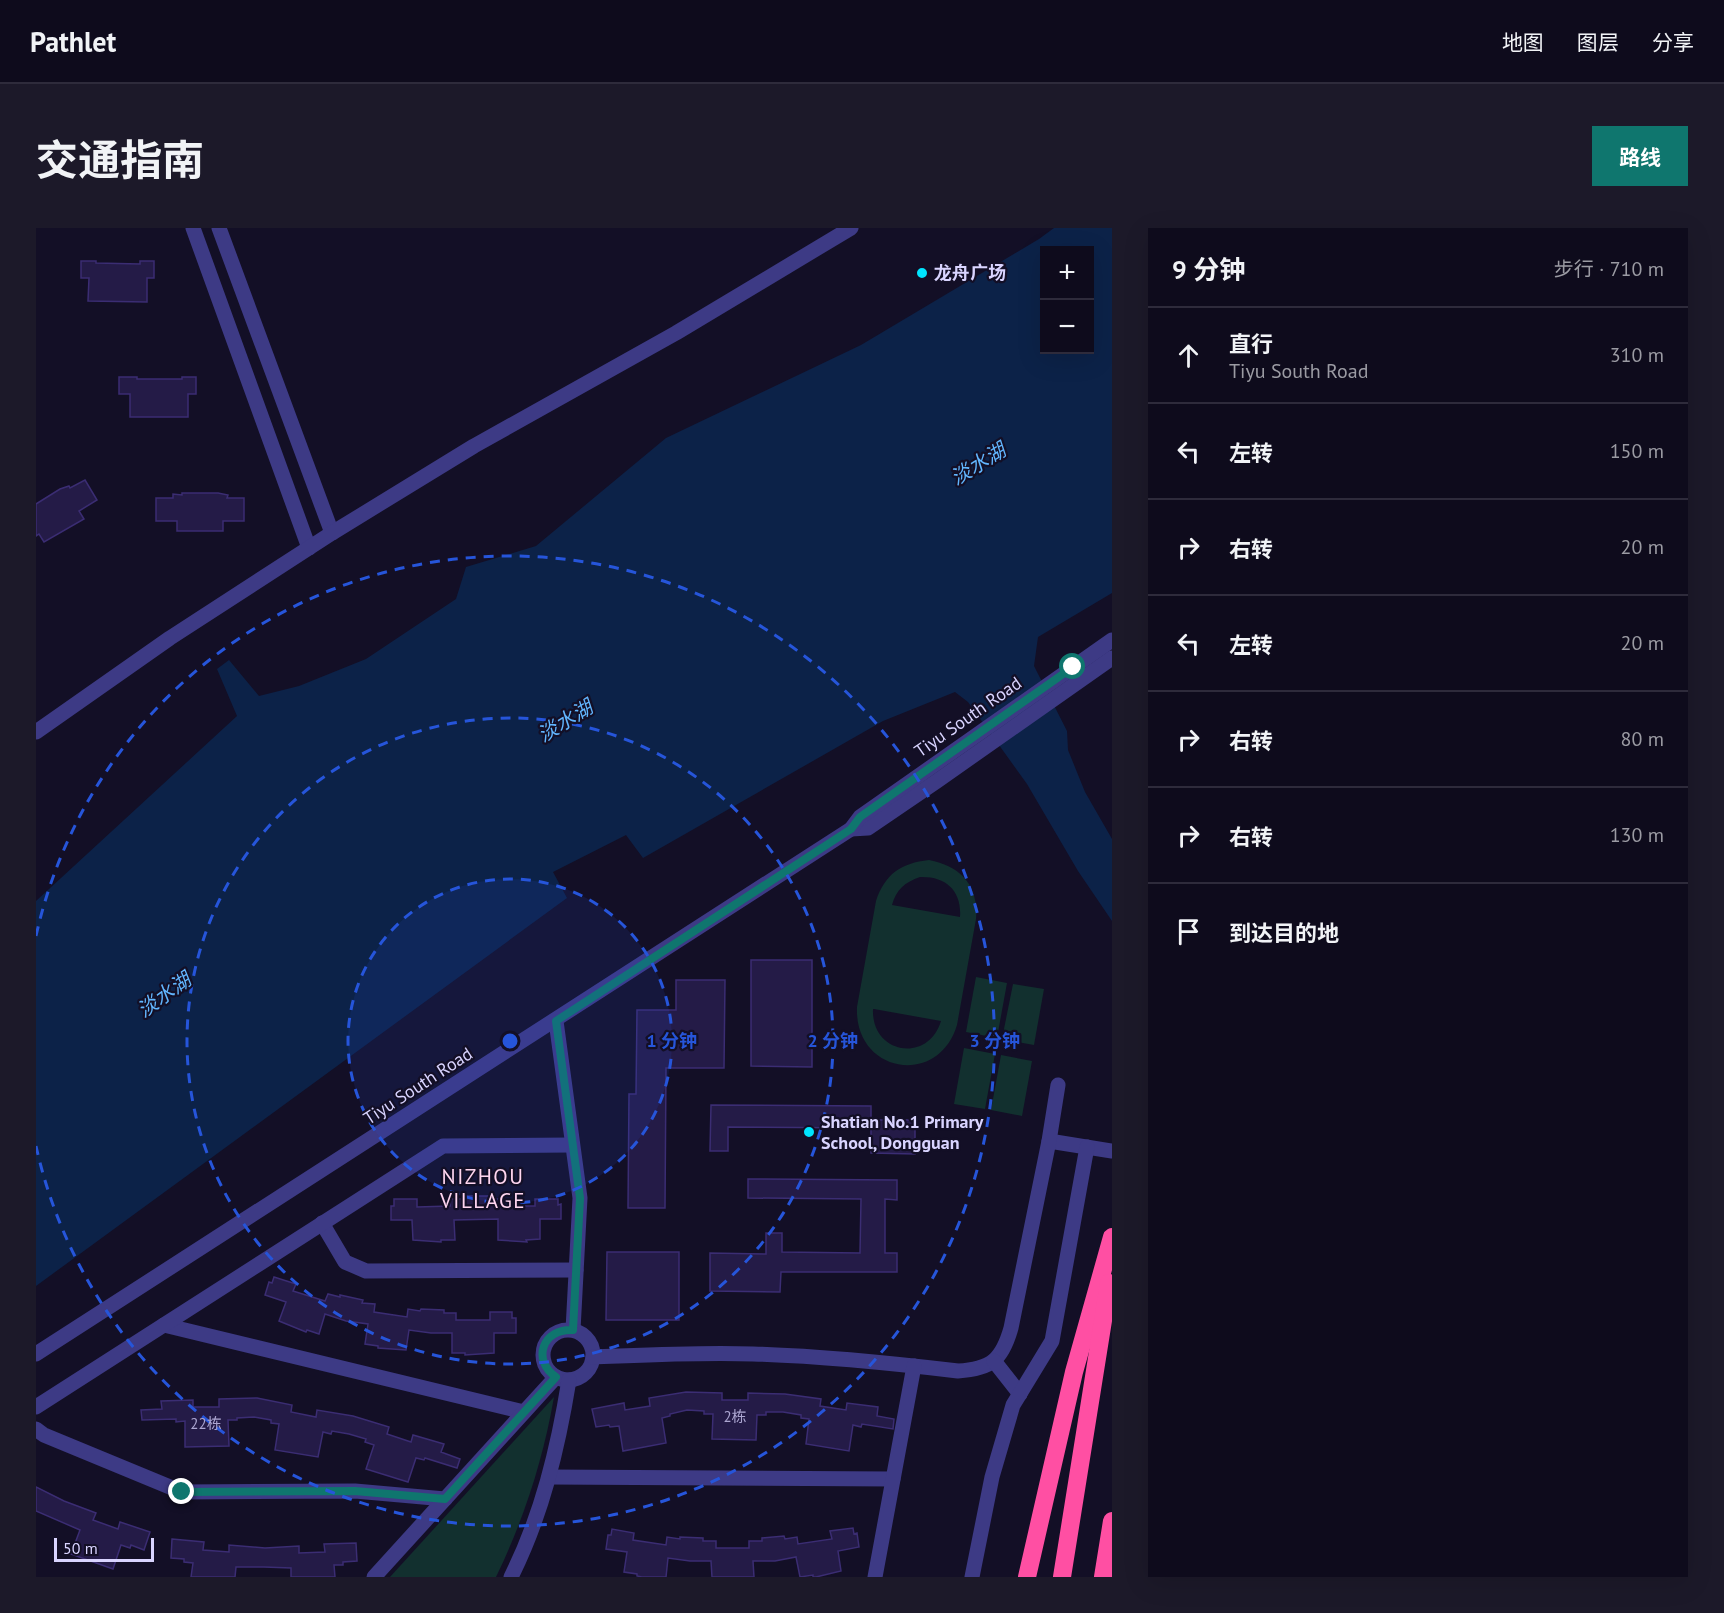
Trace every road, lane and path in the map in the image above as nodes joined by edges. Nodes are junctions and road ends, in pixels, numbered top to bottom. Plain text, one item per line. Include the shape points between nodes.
1 (193, 228) edge
2 (219, 228) edge
3 (851, 228) edge
4 (332, 533) junction
5 (309, 548) junction
6 (1112, 640) edge
7 (1112, 658) edge
8 (1077, 673) junction
9 (36, 732) edge
10 (556, 1021) junction
11 (1058, 1085) dead end
12 (1049, 1141) junction
13 (572, 1145) junction
14 (1087, 1147) junction
15 (1112, 1151) edge
16 (322, 1223) junction
17 (1112, 1238) edge
18 (1112, 1265) edge
19 (576, 1269) junction
20 (164, 1325) junction
21 (573, 1330) junction
22 (36, 1354) edge
23 (593, 1357) junction
24 (994, 1361) junction
25 (914, 1366) junction
26 (562, 1379) junction
27 (1020, 1394) junction
28 (36, 1407) edge
29 (524, 1412) junction
30 (36, 1429) edge
31 (549, 1477) junction
32 (893, 1479) junction
33 (445, 1499) junction
34 (1112, 1521) edge
35 (374, 1577) edge
36 (511, 1577) edge
37 (875, 1577) edge
38 (972, 1577) edge
39 (1027, 1577) edge
40 (1062, 1577) edge
41 (1103, 1577) edge

1 - 5 street
2 - 4 street
3 - 4 street via 676,333 474,446
4 - 5 street
5 - 9 street via 170,638
6 - 8 street, Tiyu South Road
7 - 8 street, Tiyu South Road
8 - 10 street, Tiyu South Road via 933,775 860,817 851,829
10 - 13 street
10 - 22 street, Tiyu South Road
11 - 12 street
12 - 14 street
12 - 24 street via 1011,1328 1006,1347
13 - 16 street via 443,1146
13 - 19 street via 580,1198
14 - 15 street
14 - 27 street via 1052,1341
16 - 19 street via 345,1262 366,1271
16 - 20 street
17 - 39 highway via 1074,1372
18 - 40 highway
19 - 21 street
20 - 28 street
20 - 29 street
21 - 23 street via 590,1342
21 - 26 street via 558,1331 544,1346 543,1360 550,1373
23 - 25 street via 753,1354
23 - 26 street via 583,1375
24 - 25 street via 977,1370
24 - 27 street
25 - 32 street
26 - 29 street
26 - 31 street via 561,1429
27 - 38 street via 1013,1405 992,1477
29 - 33 street
30 - 33 street via 182,1492 355,1491
31 - 32 street
31 - 36 street
32 - 37 street
33 - 35 street
34 - 41 highway

